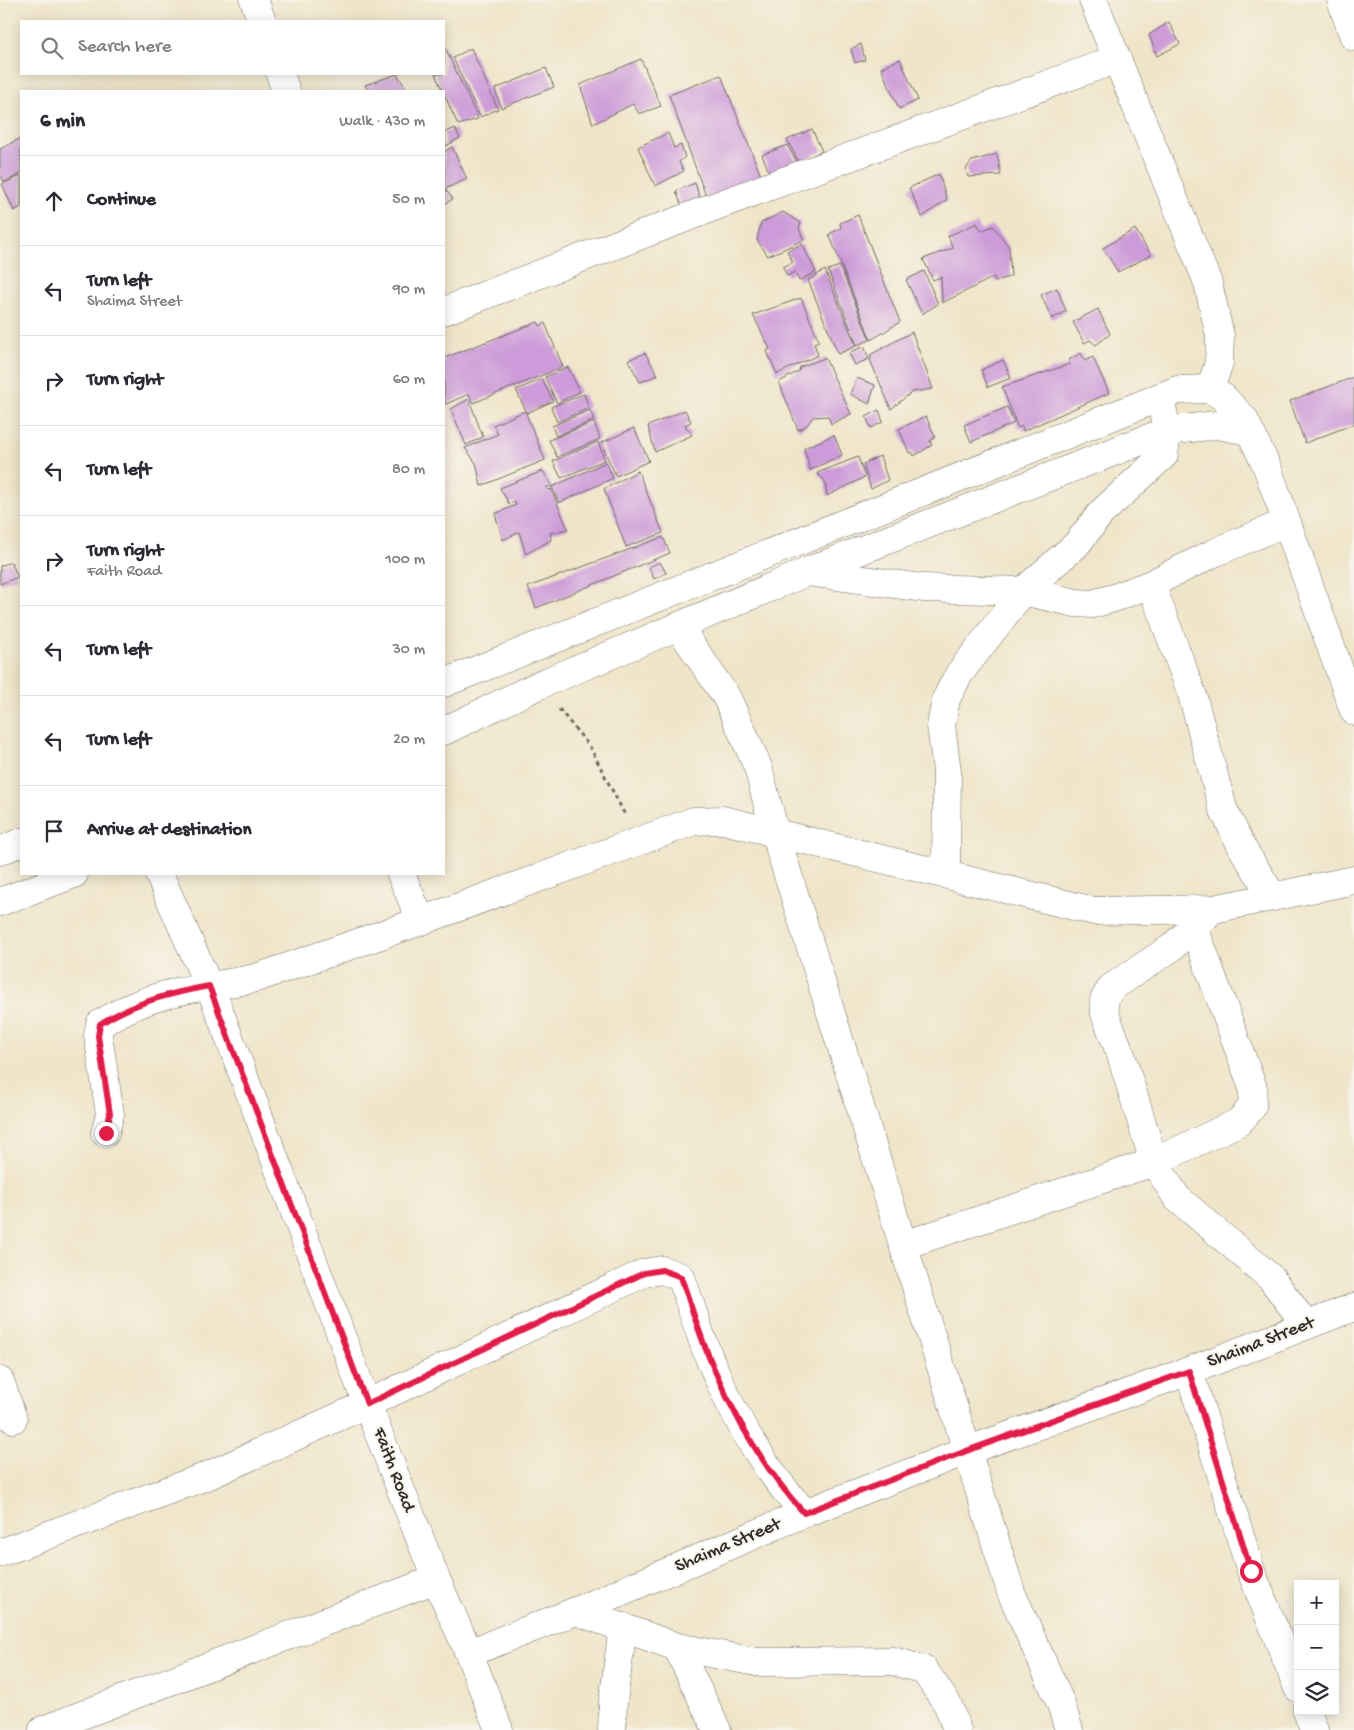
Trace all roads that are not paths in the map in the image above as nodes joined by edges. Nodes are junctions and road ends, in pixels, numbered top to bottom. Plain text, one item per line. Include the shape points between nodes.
1 (254, 0) edge
2 (1093, 0) edge
3 (1341, 0) edge
4 (262, 20) edge
5 (1354, 36) edge
6 (1117, 59) junction
7 (280, 75) edge
8 (286, 90) edge
9 (445, 311) edge
10 (1210, 390) junction
11 (1160, 397) junction
12 (1167, 431) junction
13 (1249, 431) junction
14 (1286, 522) junction
15 (806, 572) junction
16 (1151, 584) junction
17 (1023, 591) junction
18 (679, 627) junction
19 (445, 684) edge
20 (1354, 710) edge
21 (445, 731) edge
22 (775, 833) junction
23 (946, 873) junction
24 (71, 875) edge
25 (159, 875) edge
26 (401, 875) edge
27 (1354, 880) edge
28 (1272, 897) junction
29 (0, 902) edge
30 (1214, 908) junction
31 (421, 921) junction
32 (1194, 927) junction
33 (209, 986) junction
34 (106, 1133) dead end
35 (1154, 1162) junction
36 (904, 1245) junction
37 (1354, 1306) edge
38 (1306, 1326) junction
39 (1189, 1371) junction
40 (0, 1381) edge
41 (367, 1404) junction
42 (13, 1419) dead end
43 (969, 1450) junction
44 (804, 1513) junction
45 (0, 1553) edge
46 (436, 1579) junction
47 (576, 1611) junction
48 (623, 1627) junction
49 (677, 1647) junction
50 (469, 1653) junction
51 (1294, 1678) edge
52 (1308, 1715) edge
53 (494, 1728) edge
54 (43, 1730) edge
55 (612, 1730) edge
56 (717, 1730) edge
57 (957, 1730) edge
58 (1069, 1730) edge
59 (1314, 1730) edge

1 - 4 street
2 - 6 street
3 - 5 street
6 - 9 street via 724,203
6 - 10 street via 1208,283 1220,336 1219,363
7 - 8 street
10 - 11 street via 1178,390
10 - 13 street via 1223,397 1244,419
11 - 12 street
11 - 19 street
12 - 13 street via 1217,425
12 - 15 street
12 - 17 street via 1164,455 1101,513 1076,545
13 - 14 street
14 - 16 street
14 - 20 street
15 - 17 street via 923,588
15 - 18 street
16 - 17 street via 1092,604
16 - 28 street via 1192,694 1223,809
17 - 23 street via 959,674 946,699 941,726 947,771
18 - 21 street via 539,686
18 - 22 street via 727,698 758,767
22 - 23 street
22 - 31 street via 723,820 694,821
22 - 36 street
23 - 30 street via 1094,910
24 - 29 street
25 - 33 street, Faith Road
26 - 31 street
27 - 28 street
28 - 30 street
30 - 32 street
31 - 33 street via 259,977
32 - 35 street via 1171,948 1111,988 1104,1000 1105,1014
32 - 35 street via 1253,1088 1252,1107 1239,1122
33 - 34 street via 174,992 116,1013 100,1024 98,1036 110,1114
33 - 41 street, Faith Road
35 - 36 street
35 - 38 street via 1177,1198 1270,1278
36 - 43 street
37 - 38 street, Shaima Street
38 - 39 street, Shaima Street
39 - 43 street, Shaima Street
39 - 51 street via 1251,1571
40 - 42 street
41 - 44 street via 644,1273 662,1270 681,1277 715,1372 761,1459
41 - 45 street via 207,1476
41 - 46 street, Faith Road
43 - 44 street, Shaima Street
43 - 58 street via 1011,1592 1062,1704
44 - 47 street, Shaima Street
46 - 50 street, Faith Road
46 - 54 street
47 - 48 street
47 - 50 street, Shaima Street
48 - 49 street
48 - 55 street
49 - 56 street
49 - 57 street via 757,1662 893,1661 924,1670 948,1705
50 - 53 street, Faith Road
52 - 59 street

